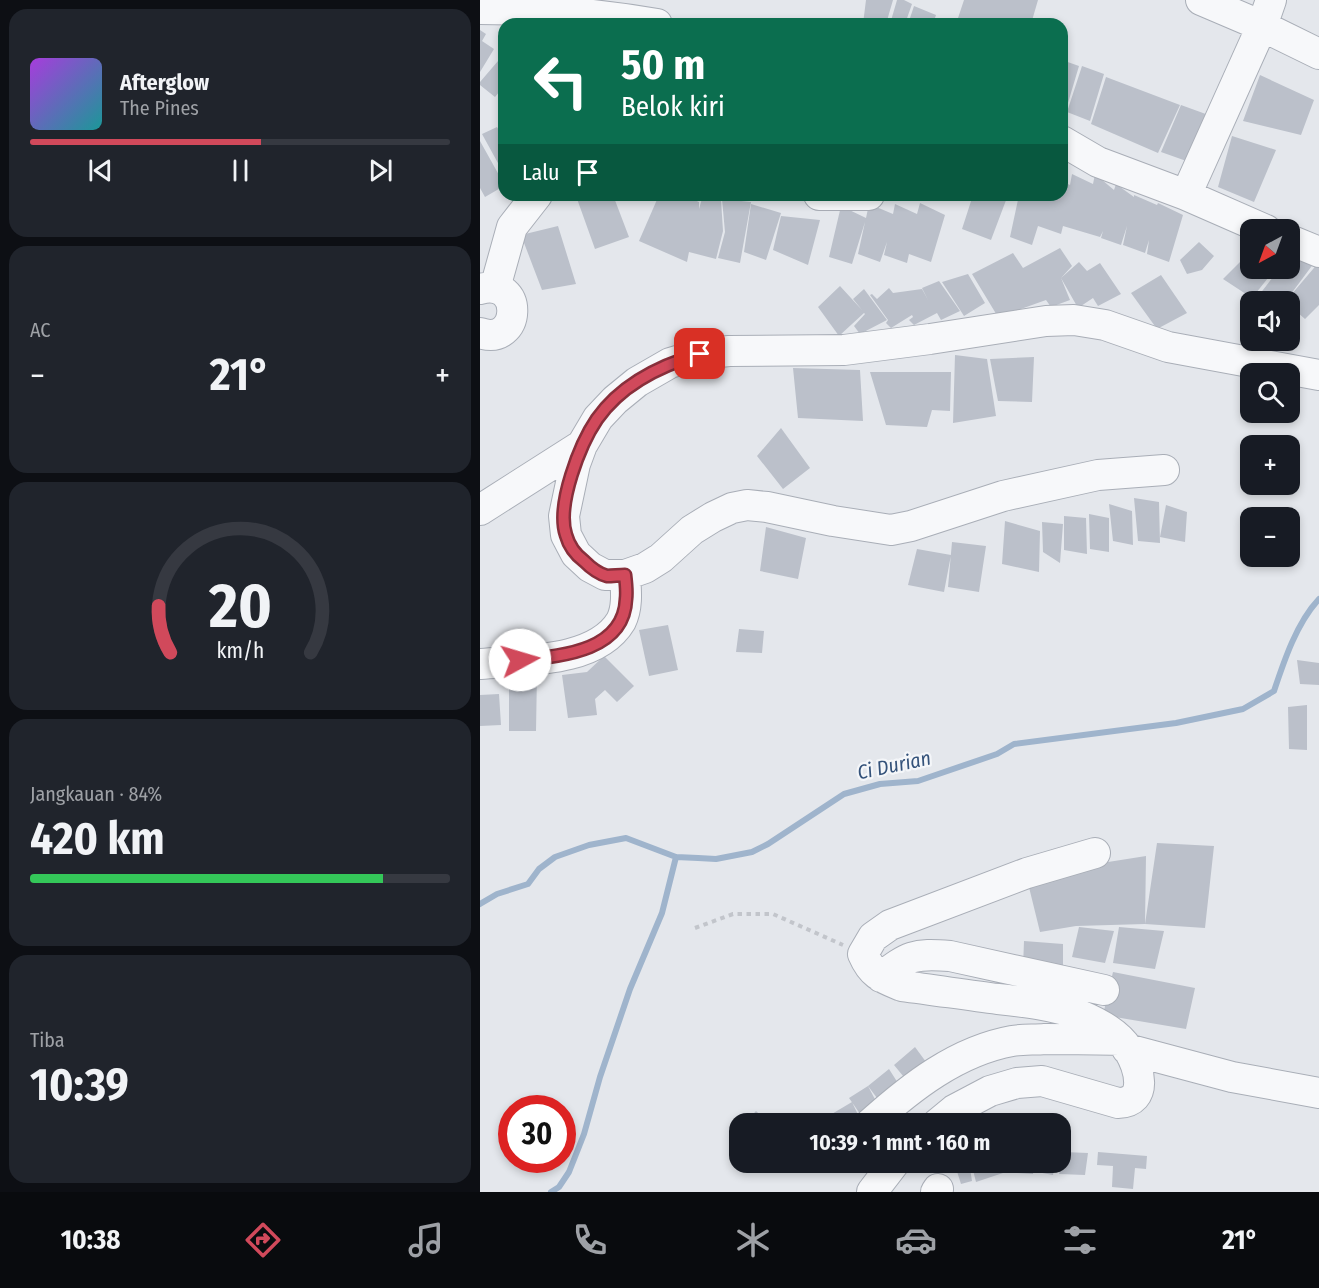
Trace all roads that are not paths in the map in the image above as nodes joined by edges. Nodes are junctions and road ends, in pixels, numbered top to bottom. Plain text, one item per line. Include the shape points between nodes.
1 (1201, 0) edge
2 (510, 4) edge
3 (480, 9) edge
4 (1266, 13) edge
5 (621, 18) edge
6 (1319, 54) edge
7 (1068, 144) edge
8 (1098, 162) junction
9 (1068, 163) edge
10 (1186, 195) junction
11 (532, 201) edge
12 (1241, 219) edge
13 (1300, 244) edge
14 (1319, 252) edge
15 (487, 288) edge
16 (480, 333) edge
17 (1319, 375) edge
18 (582, 446) junction
19 (1164, 470) dead end
20 (480, 510) edge
21 (625, 575) junction
22 (480, 664) edge
23 (1095, 853) dead end
24 (881, 977) junction
25 (1104, 990) dead end
26 (1123, 1044) junction
27 (1319, 1093) edge
28 (882, 1113) edge
29 (950, 1113) edge
30 (887, 1173) edge
31 (872, 1192) edge

1 - 4 street
2 - 3 street
2 - 5 street
4 - 6 street
4 - 10 street
7 - 8 street
8 - 9 street
8 - 10 street
10 - 12 street
11 - 15 street via 513,227
13 - 14 street
15 - 16 street via 502,291 508,297 512,320 501,332
17 - 18 street via 1168,347 1105,325 1074,320 844,350 729,351 670,363 637,382 598,418
18 - 20 street
18 - 21 street via 568,491 566,535 576,554 590,567 605,576
19 - 21 street via 1098,475 1003,496 891,530 747,505 713,517 661,558
21 - 22 street via 626,600 621,620 608,637 590,648 560,657
23 - 24 street via 1027,873 890,925 873,936 863,954 868,967
24 - 25 street via 906,959 926,954
24 - 26 street via 902,986 1045,1005 1078,1014 1103,1025
26 - 27 street via 1232,1077
26 - 28 street via 1084,1038 1014,1040 982,1049 939,1071
26 - 29 street via 1139,1079 1138,1091 1128,1102 1042,1081 990,1091
30 - 31 street

